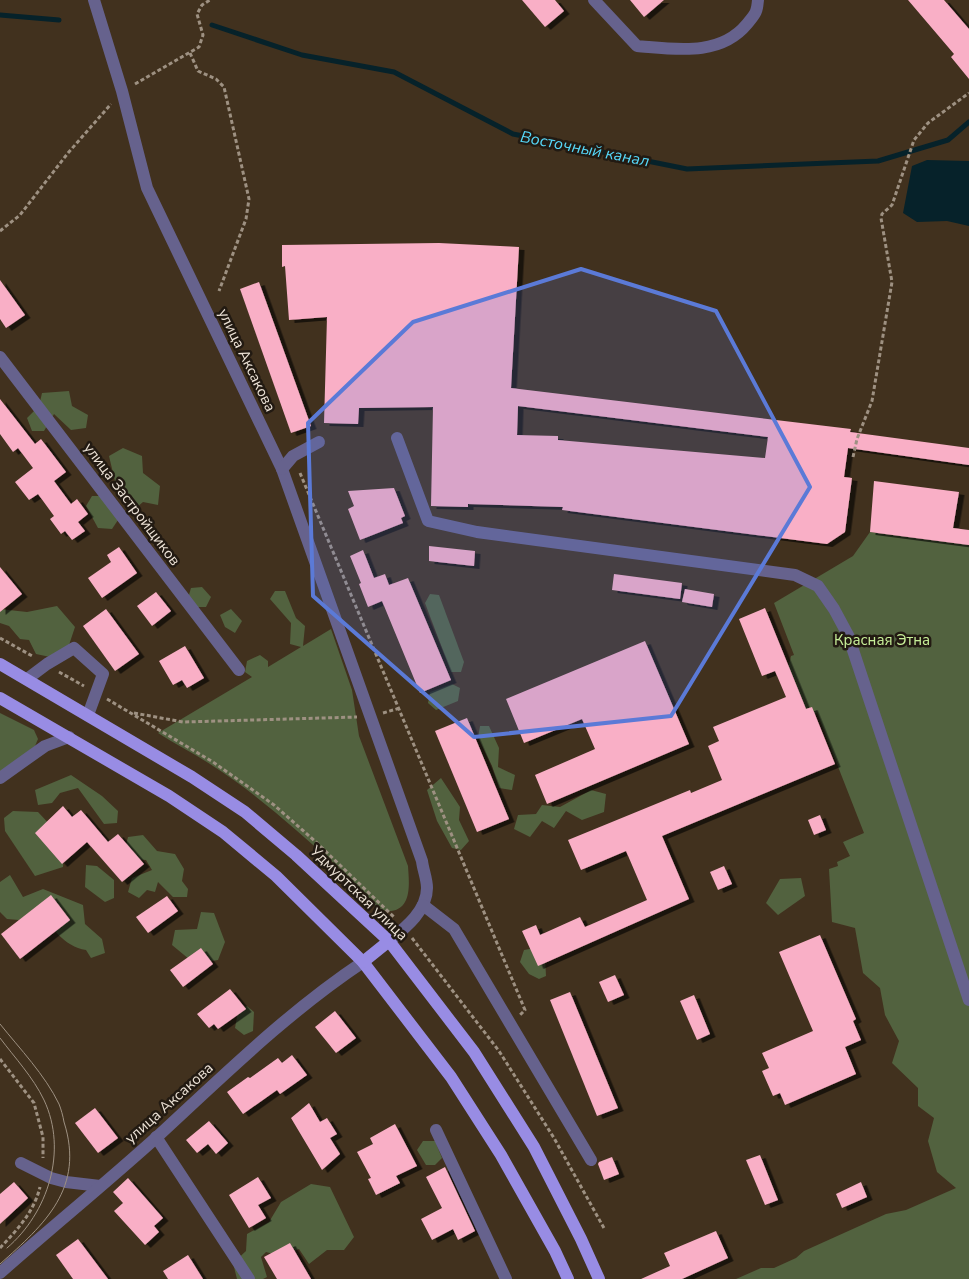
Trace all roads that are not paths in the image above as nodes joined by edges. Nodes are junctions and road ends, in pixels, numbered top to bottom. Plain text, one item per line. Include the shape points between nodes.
1 (94, 0) edge
2 (594, 0) edge
3 (758, 0) edge
4 (0, 357) edge
5 (397, 438) dead end
6 (319, 442) dead end
7 (282, 469) junction
8 (0, 664) edge
9 (239, 670) dead end
10 (27, 679) junction
11 (0, 698) edge
12 (88, 715) junction
13 (69, 737) junction
14 (0, 778) edge
15 (423, 905) junction
16 (389, 941) junction
17 (363, 962) junction
18 (969, 1000) edge
19 (436, 1130) dead end
20 (156, 1137) junction
21 (591, 1160) dead end
22 (21, 1164) dead end
23 (100, 1186) junction
24 (0, 1273) edge
25 (249, 1279) edge
26 (506, 1279) edge
27 (568, 1279) edge
28 (599, 1279) edge

1 - 7 street, улица Аксакова via 147,188
2 - 3 street via 637,46 686,50 710,47 739,34 757,12
4 - 9 street, улица Застройщиков
5 - 18 street via 428,521 477,532 795,575 818,586 848,635
6 - 7 street via 293,456
7 - 15 street, улица Аксакова via 422,861 427,889
8 - 10 main road, Удмуртская улица
10 - 12 main road, Удмуртская улица
10 - 12 street via 74,648 103,674
11 - 13 main road
12 - 16 main road, Удмуртская улица via 245,812
13 - 14 street via 45,746
13 - 17 main road via 223,832 276,876
15 - 16 street via 409,924
15 - 21 street via 454,929
16 - 17 main road
16 - 28 main road, Удмуртская улица via 474,1052 534,1147
17 - 20 street, улица Аксакова via 253,1048
17 - 27 main road via 451,1077 506,1164
19 - 26 street
20 - 23 street, улица Аксакова
20 - 25 street
22 - 23 street via 66,1182
23 - 24 street, улица Аксакова

